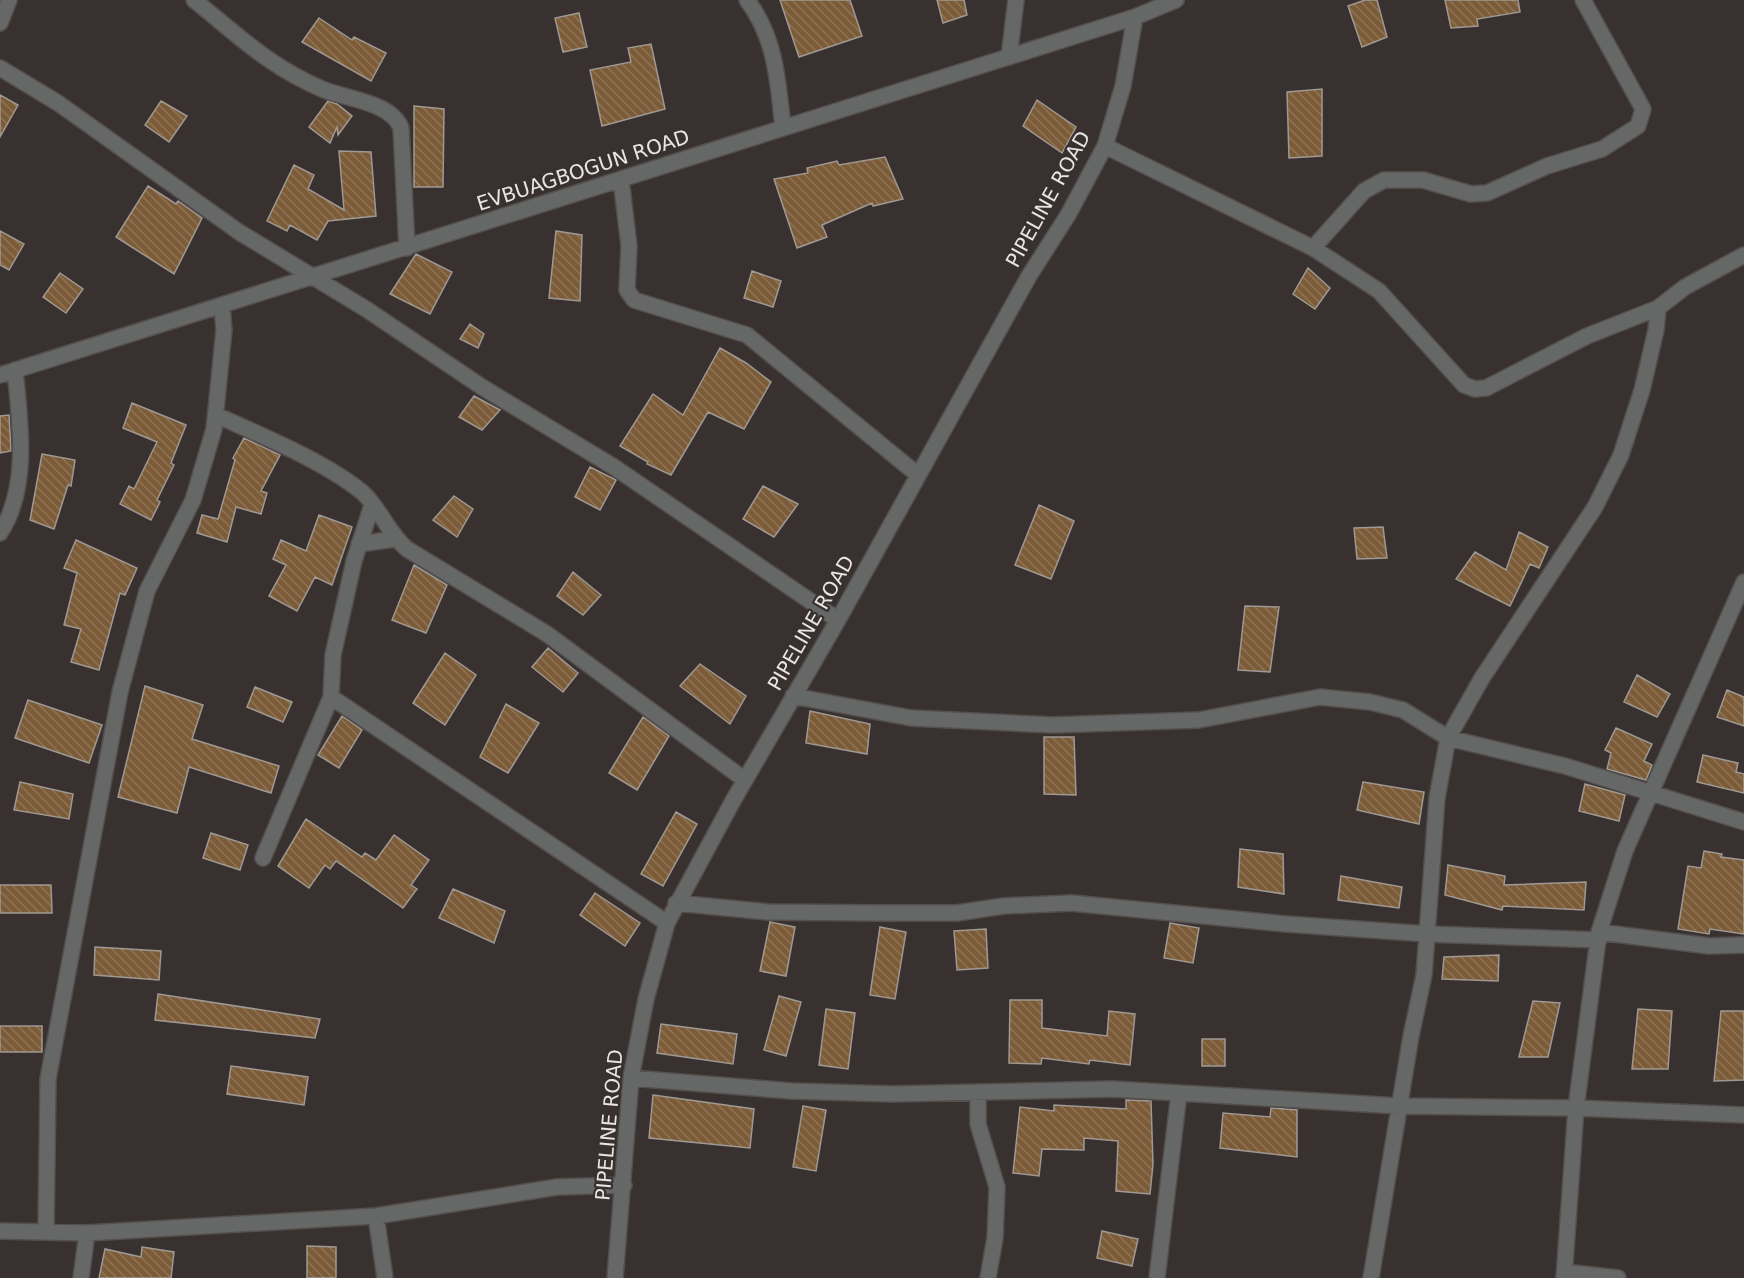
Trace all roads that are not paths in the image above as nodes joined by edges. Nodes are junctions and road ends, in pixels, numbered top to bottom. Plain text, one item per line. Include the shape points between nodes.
1 (9, 0) edge
2 (194, 0) edge
3 (747, 0) edge
4 (1016, 0) edge
5 (1176, 0) edge
6 (1583, 0) edge
7 (1135, 17) junction
8 (0, 23) edge
9 (1009, 57) junction
10 (0, 68) edge
11 (783, 128) junction
12 (1105, 146) junction
13 (621, 179) junction
14 (407, 248) junction
15 (1313, 248) junction
16 (1744, 255) edge
17 (313, 278) junction
18 (222, 306) junction
19 (1658, 308) junction
20 (7, 373) edge
21 (216, 415) junction
22 (918, 475) junction
23 (372, 505) junction
24 (0, 533) edge
25 (394, 539) junction
26 (359, 544) junction
27 (1744, 582) edge
28 (838, 620) junction
29 (331, 696) junction
30 (793, 696) junction
31 (1449, 738) junction
32 (745, 780) junction
33 (1652, 794) junction
34 (1744, 822) edge
35 (263, 858) dead end
36 (676, 903) junction
37 (667, 923) junction
38 (1428, 934) junction
39 (1599, 936) junction
40 (1744, 945) edge
41 (630, 1078) junction
42 (978, 1092) junction
43 (1179, 1093) junction
44 (1399, 1106) junction
45 (1576, 1108) junction
46 (1744, 1115) edge
47 (624, 1185) junction
48 (376, 1216) junction
49 (0, 1231) edge
50 (46, 1232) junction
51 (87, 1233) junction
52 (1565, 1275) edge
53 (81, 1278) edge
54 (385, 1278) edge
55 (615, 1278) edge
56 (988, 1278) edge
57 (1157, 1278) edge
58 (1371, 1278) edge
59 (1618, 1278) edge

1 - 8 street
2 - 14 street via 256,53 323,89 398,119
3 - 11 street via 767,32 775,60
4 - 9 street
5 - 7 street, EVBUAGBOGUN ROAD
6 - 15 street via 1643,109 1638,126 1602,148 1547,166 1487,193 1471,194 1423,180 1384,180 1364,191
7 - 9 street, EVBUAGBOGUN ROAD
7 - 12 street, PIPELINE ROAD via 1123,86
9 - 11 street, EVBUAGBOGUN ROAD
10 - 17 street via 58,103 221,219
11 - 13 street, EVBUAGBOGUN ROAD
12 - 15 street
12 - 22 street, PIPELINE ROAD
13 - 14 street, EVBUAGBOGUN ROAD
13 - 22 street via 629,246 627,290 634,300 747,335
14 - 17 street, EVBUAGBOGUN ROAD
15 - 19 street via 1379,291 1464,385 1475,389 1486,388 1587,336
16 - 19 street via 1685,287
17 - 18 street, EVBUAGBOGUN ROAD
17 - 28 street via 614,467
18 - 20 street, EVBUAGBOGUN ROAD
18 - 21 street via 224,330
19 - 31 street via 1642,390 1621,455 1595,507 1482,678
20 - 24 street via 21,443 16,494
21 - 23 street via 290,449 363,493
21 - 50 street via 193,500 147,591 120,692 48,1079
22 - 28 street, PIPELINE ROAD
23 - 25 street
23 - 26 street
25 - 26 street
25 - 32 street via 547,634
26 - 29 street via 333,655
27 - 33 street
28 - 30 street, PIPELINE ROAD
29 - 35 street
29 - 37 street
30 - 31 street via 910,718 1053,725 1199,720 1320,697 1403,710
30 - 32 street, PIPELINE ROAD
31 - 33 street via 1565,766
31 - 38 street via 1437,798
32 - 36 street, PIPELINE ROAD
33 - 34 street
33 - 39 street via 1625,851
36 - 37 street, PIPELINE ROAD
36 - 38 street via 768,912 957,913 1071,903
37 - 41 street, PIPELINE ROAD
38 - 39 street
38 - 44 street
39 - 40 street via 1709,946
39 - 45 street
41 - 42 street via 791,1091
41 - 47 street, PIPELINE ROAD
42 - 43 street via 1112,1089
42 - 56 street via 978,1124 997,1187 995,1238
43 - 44 street
43 - 57 street
44 - 45 street
44 - 58 street
45 - 46 street
45 - 52 street
47 - 48 street via 557,1187
47 - 55 street, PIPELINE ROAD
48 - 51 street
48 - 54 street
49 - 50 street
50 - 51 street
51 - 53 street
52 - 59 street

